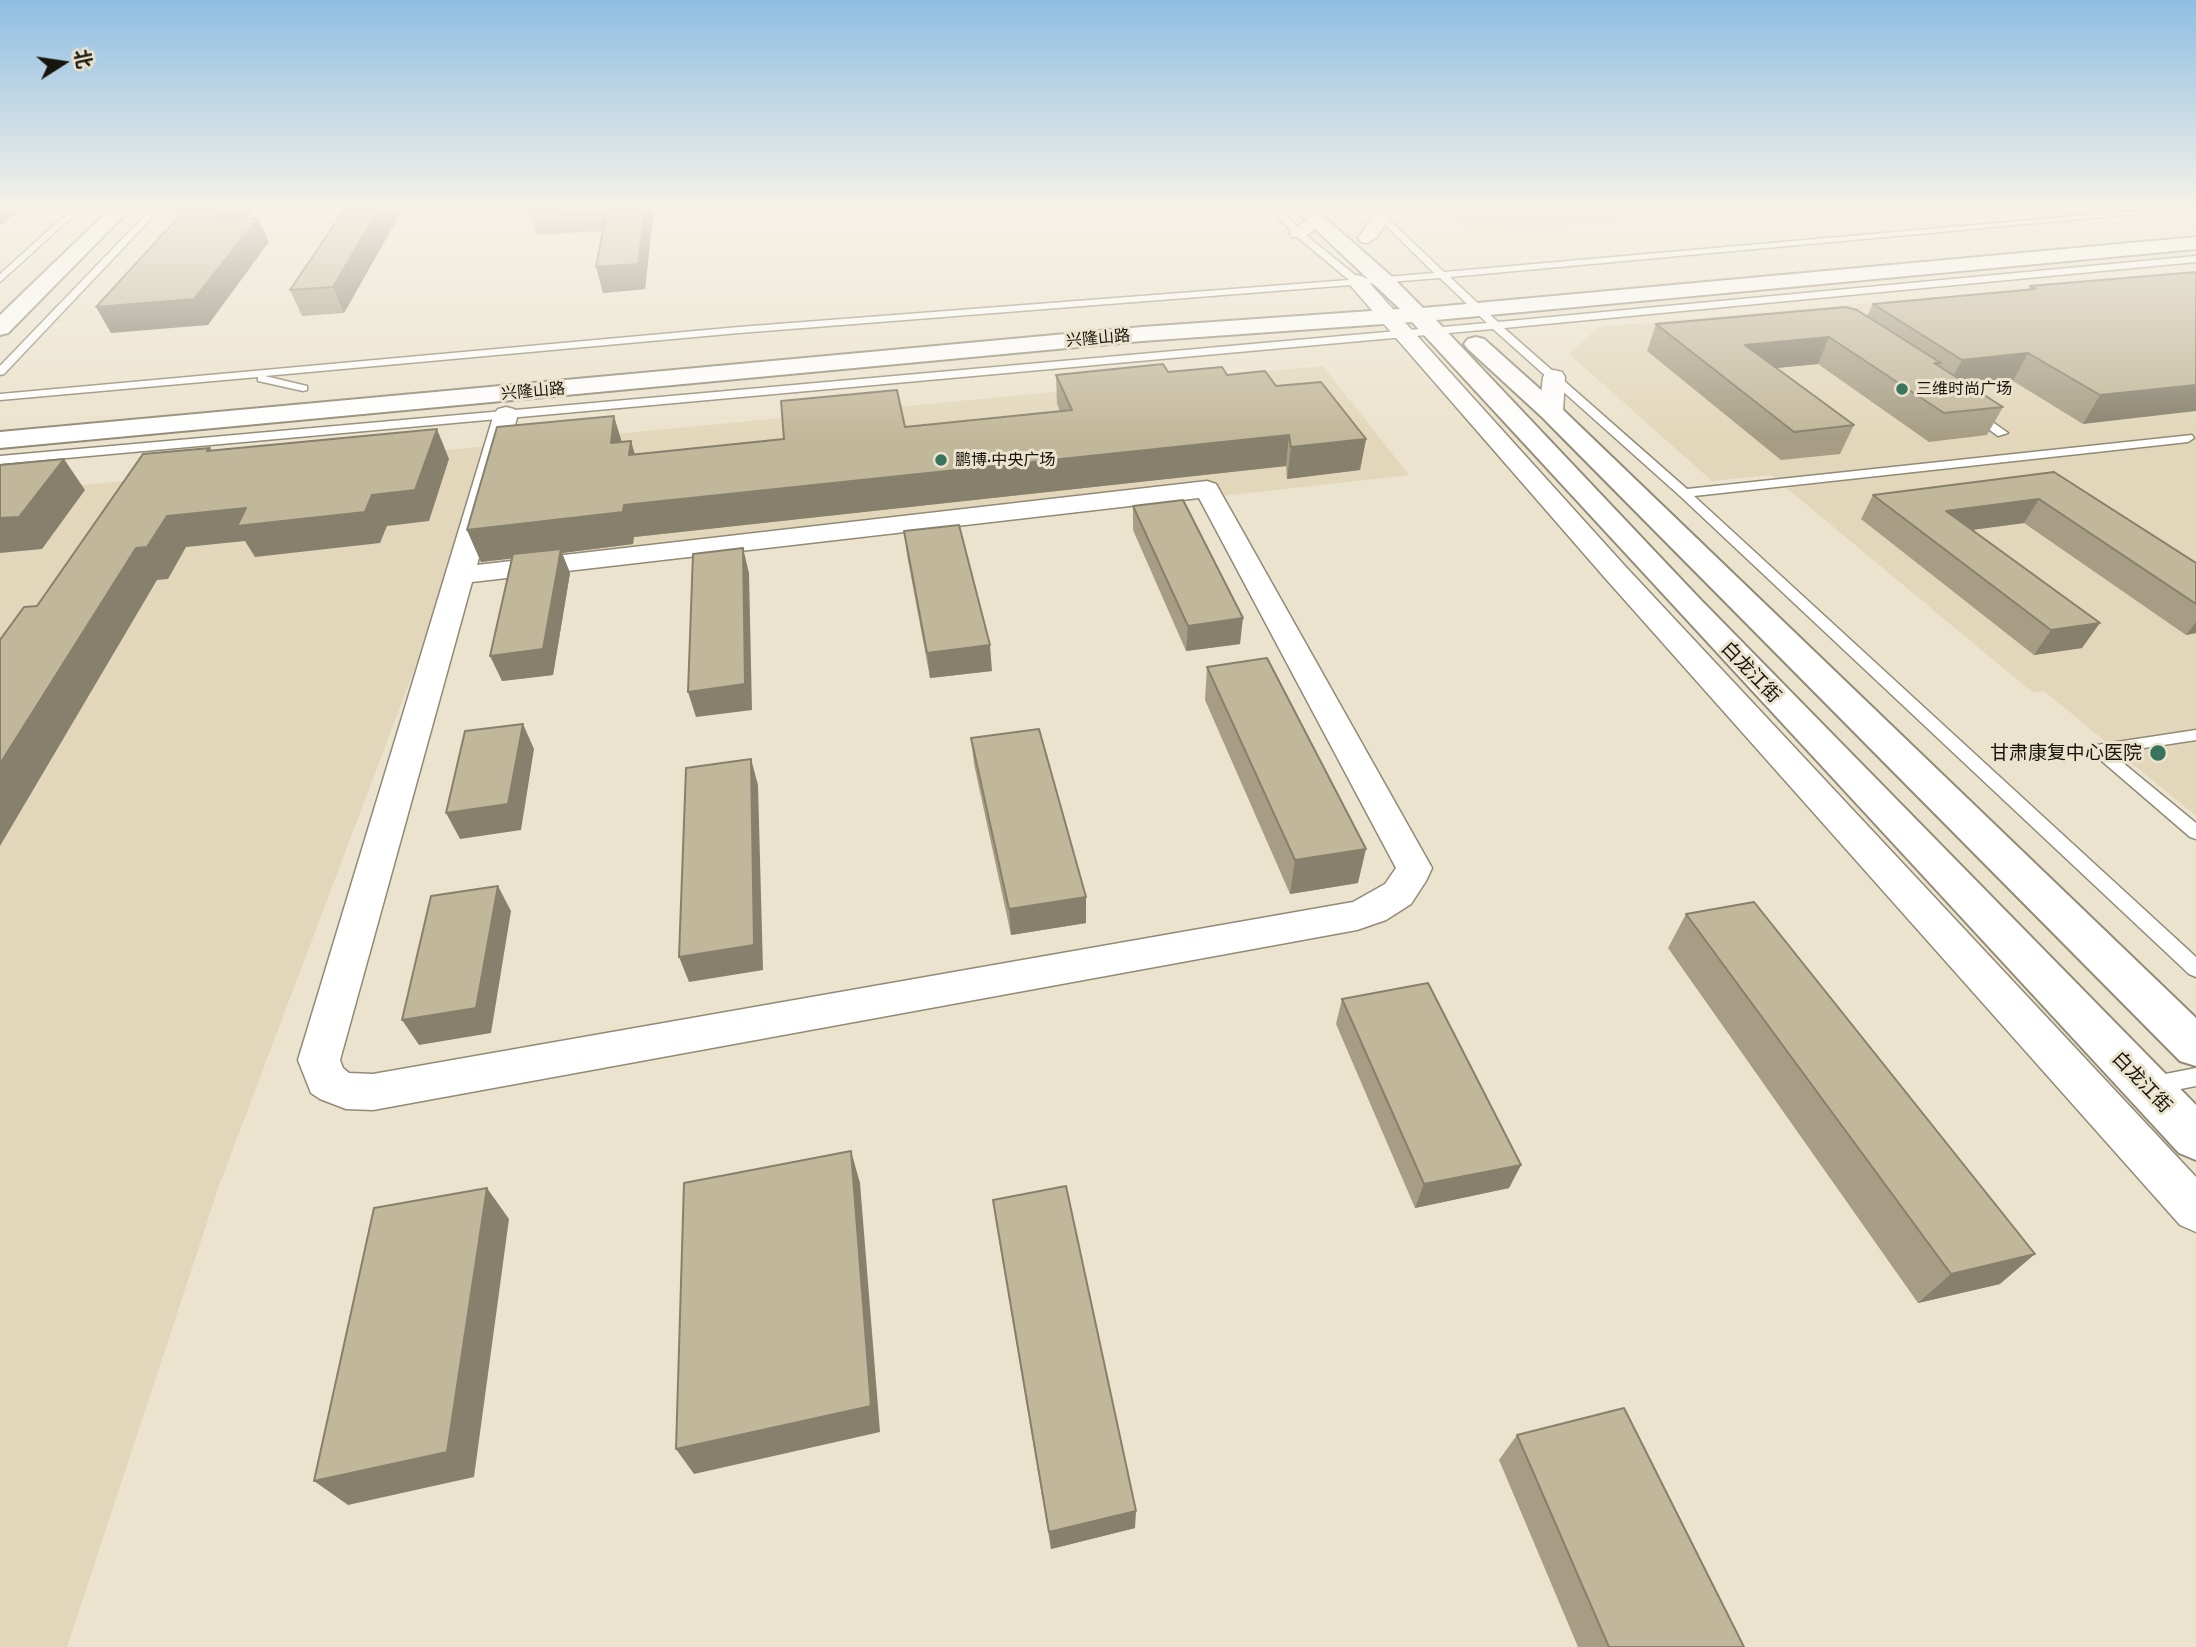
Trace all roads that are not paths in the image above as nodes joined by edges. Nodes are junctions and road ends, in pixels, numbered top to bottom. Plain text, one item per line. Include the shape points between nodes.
1 (43, 286) edge
2 (82, 286) edge
3 (1398, 286) edge
4 (1407, 286) edge
5 (1413, 286) edge
6 (1486, 286) edge
7 (1561, 286) edge
8 (1643, 286) edge
9 (1914, 286) edge
10 (1786, 298) junction
11 (1422, 303) junction
12 (1804, 311) edge
13 (0, 328) edge
14 (0, 372) edge
15 (243, 375) junction
16 (1554, 377) junction
17 (303, 388) junction
18 (1488, 391) junction
19 (0, 397) edge
20 (1959, 404) edge
21 (1551, 412) junction
22 (506, 414) junction
23 (0, 415) edge
24 (272, 415) junction
25 (1488, 425) junction
26 (2002, 433) edge
27 (259, 436) junction
28 (2188, 438) dead end
29 (0, 440) edge
30 (0, 460) edge
31 (1684, 492) junction
32 (1615, 572) junction
33 (460, 575) junction
34 (1688, 605) junction
35 (2196, 735) edge
36 (2196, 833) edge
37 (2196, 969) edge
38 (2196, 1047) edge
39 (2196, 1077) edge
40 (2147, 1086) junction
41 (2196, 1138) edge
42 (2196, 1210) edge

1 - 13 street
2 - 14 lane
3 - 11 street, 白龙江街
4 - 11 street, 白龙江街
5 - 11 lane, 白龙江街
6 - 11 street, 兴隆山路
7 - 11 lane
8 - 11 street, 兴隆山路
9 - 10 lane
10 - 11 lane
10 - 12 lane
11 - 15 lane via 738,330
11 - 16 lane, 白龙江街
11 - 17 street, 兴隆山路 via 1130,313
11 - 18 street, 白龙江街
11 - 21 street, 白龙江街
11 - 22 lane
11 - 24 street, 兴隆山路 via 1115,337
11 - 25 street, 白龙江街
15 - 17 lane
15 - 19 lane
16 - 21 street
16 - 31 lane, 白龙江街
17 - 23 street, 兴隆山路
18 - 25 street
18 - 34 street, 白龙江街
20 - 26 lane
21 - 38 street, 白龙江街
22 - 27 lane
22 - 33 street
24 - 27 lane
24 - 29 street, 兴隆山路
25 - 32 street, 白龙江街
27 - 30 lane
28 - 31 lane
31 - 37 lane, 白龙江街
32 - 34 street
32 - 42 street, 白龙江街
33 - 33 street via 1207,489 1414,868 1398,894 1357,916 373,1092 346,1091 326,1080 319,1060
34 - 40 street, 白龙江街
35 - 36 lane via 2097,750
39 - 40 lane
40 - 41 street, 白龙江街

